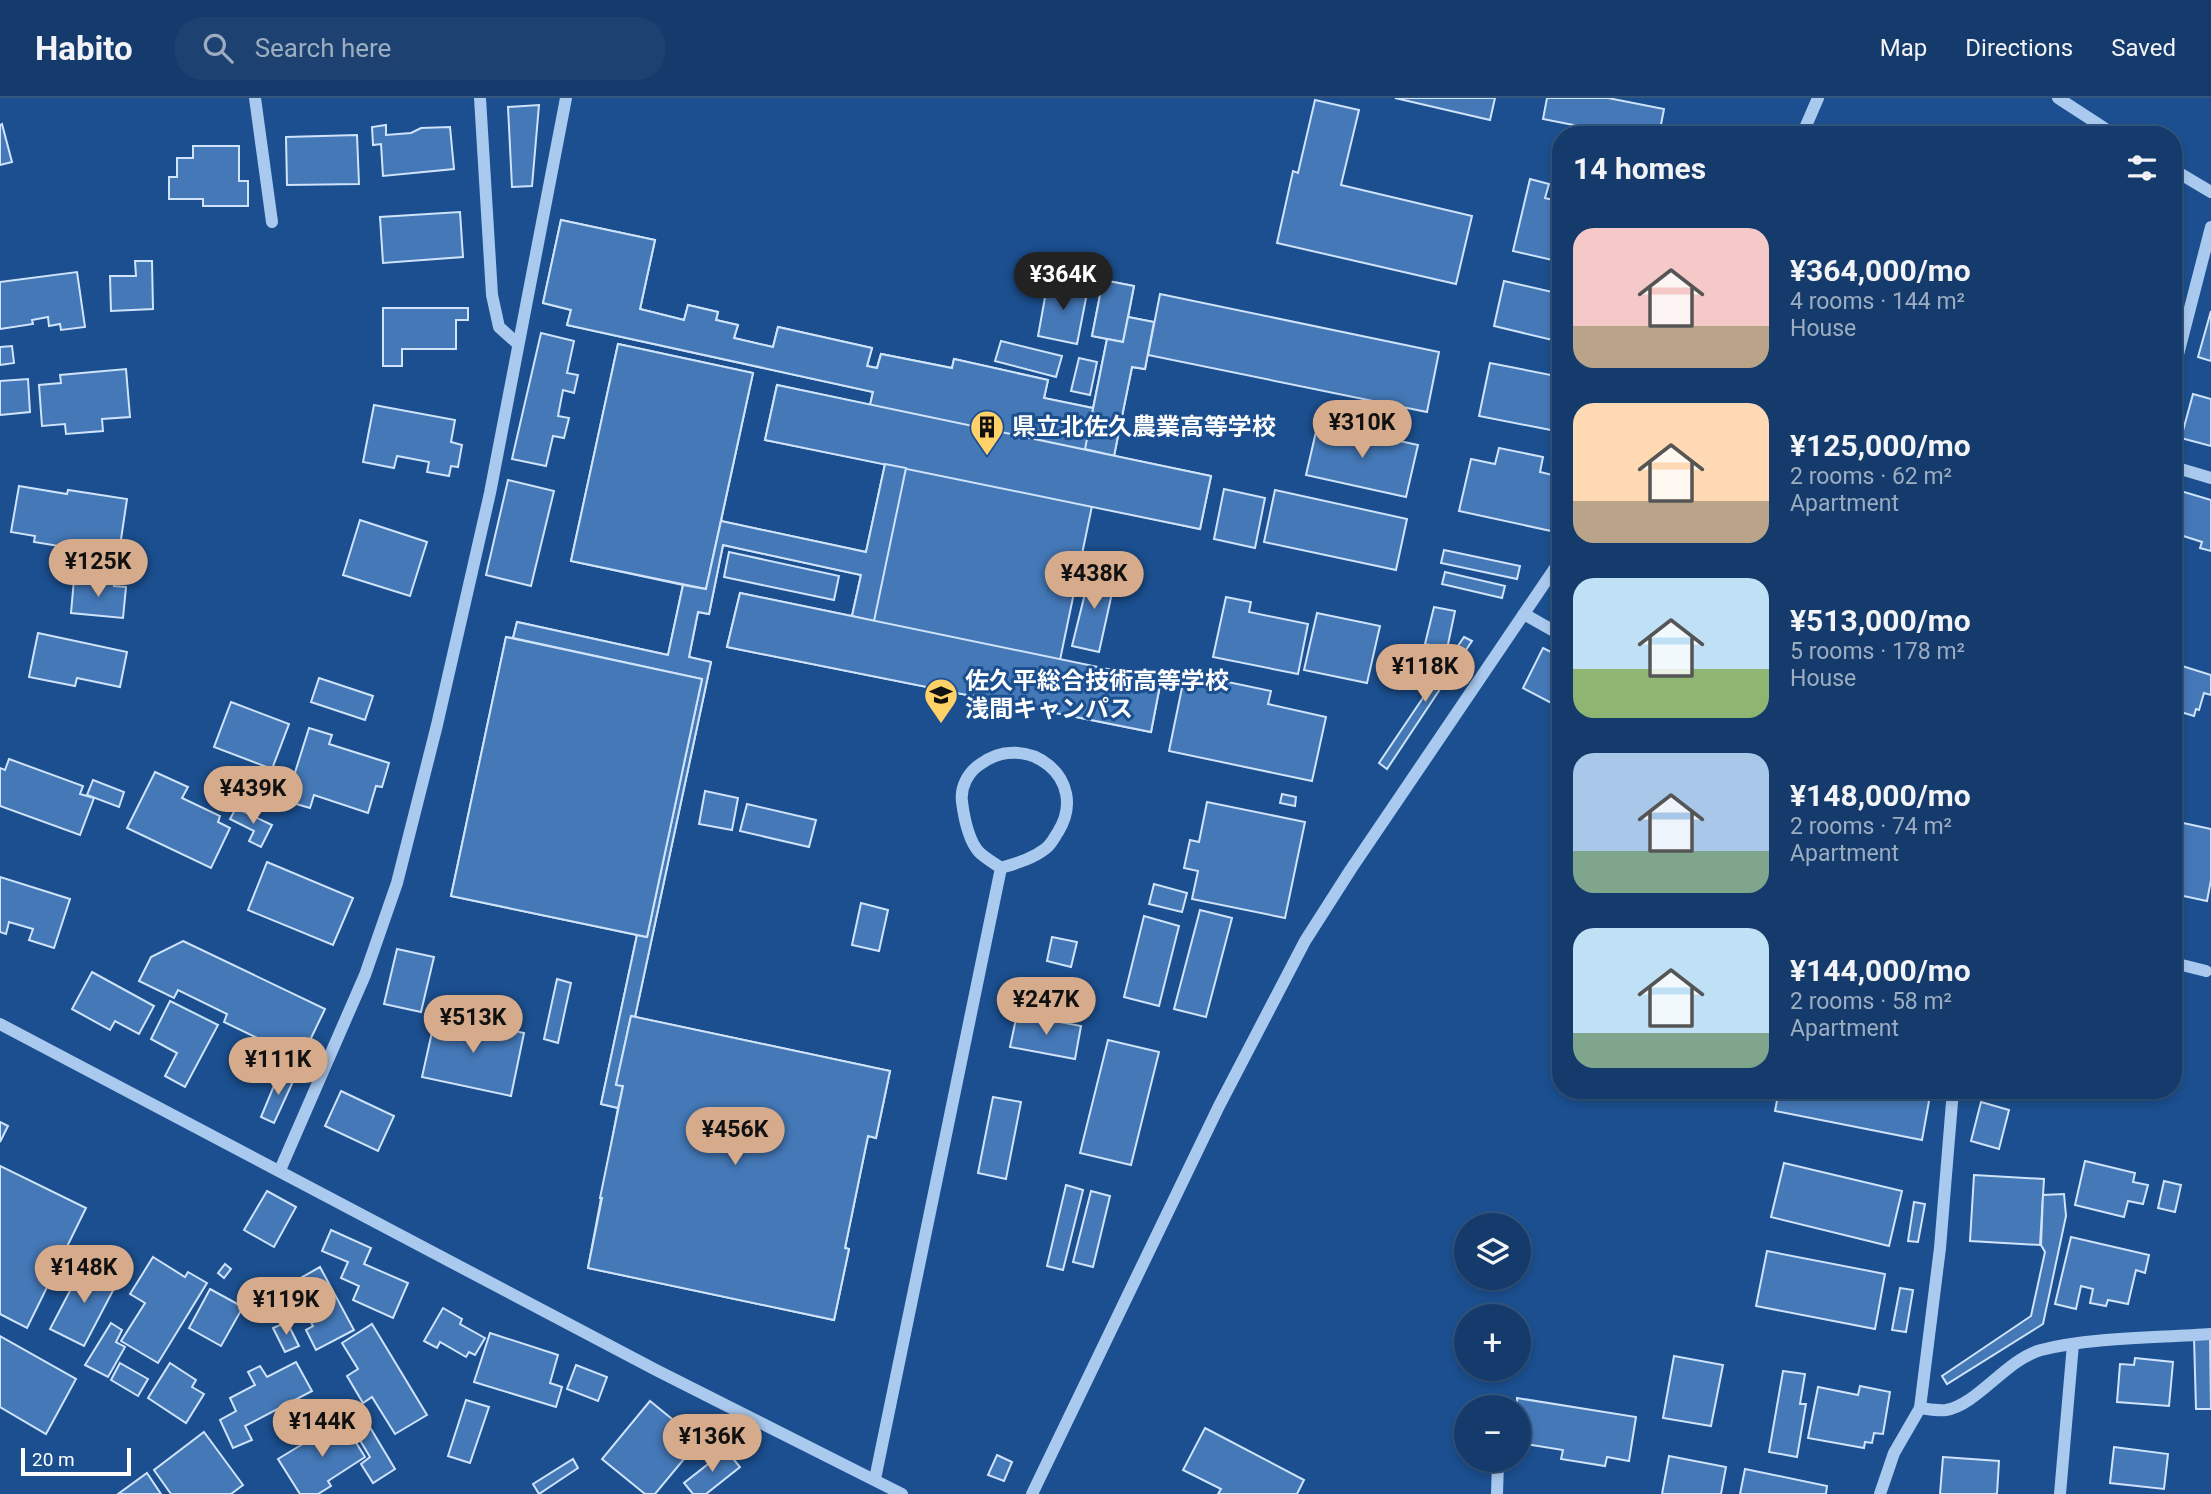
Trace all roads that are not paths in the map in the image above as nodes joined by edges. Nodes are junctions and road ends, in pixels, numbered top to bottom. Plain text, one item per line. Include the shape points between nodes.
1 (255, 98) edge
2 (480, 98) edge
3 (566, 98) edge
4 (1818, 98) edge
5 (2058, 98) edge
6 (1806, 126) edge
7 (2101, 126) edge
8 (2182, 175) edge
9 (2211, 192) edge
10 (272, 222) dead end
11 (2211, 227) edge
12 (2182, 339) edge
13 (519, 344) junction
14 (2182, 469) edge
15 (2211, 478) edge
16 (1552, 572) edge
17 (1524, 614) junction
18 (1552, 630) edge
19 (1001, 868) junction
20 (2182, 965) edge
21 (2206, 971) dead end
22 (0, 1024) edge
23 (1952, 1099) edge
24 (280, 1170) junction
25 (2211, 1334) edge
26 (2073, 1344) junction
27 (1920, 1408) junction
28 (1498, 1472) edge
29 (875, 1479) junction
30 (902, 1494) edge
31 (1032, 1494) edge
32 (1497, 1494) edge
33 (1880, 1494) edge
34 (2060, 1494) edge

1 - 10 street
2 - 13 street via 492,295 499,327
3 - 13 street
4 - 6 street
5 - 7 street
8 - 9 street
11 - 12 street
13 - 24 street via 487,507 397,883 366,975
14 - 15 street
16 - 17 street
17 - 18 street
17 - 31 street via 1306,941 1219,1106
19 - 19 street via 1048,847 1067,805 1060,776 1038,756 1016,751 987,758 968,773 961,798 978,851
19 - 29 street
20 - 21 street
22 - 24 street
23 - 27 street
24 - 29 street via 656,1370
25 - 26 street
26 - 27 street via 2038,1350 1947,1410
26 - 34 street
27 - 33 street via 1894,1453
28 - 32 street
29 - 30 street

